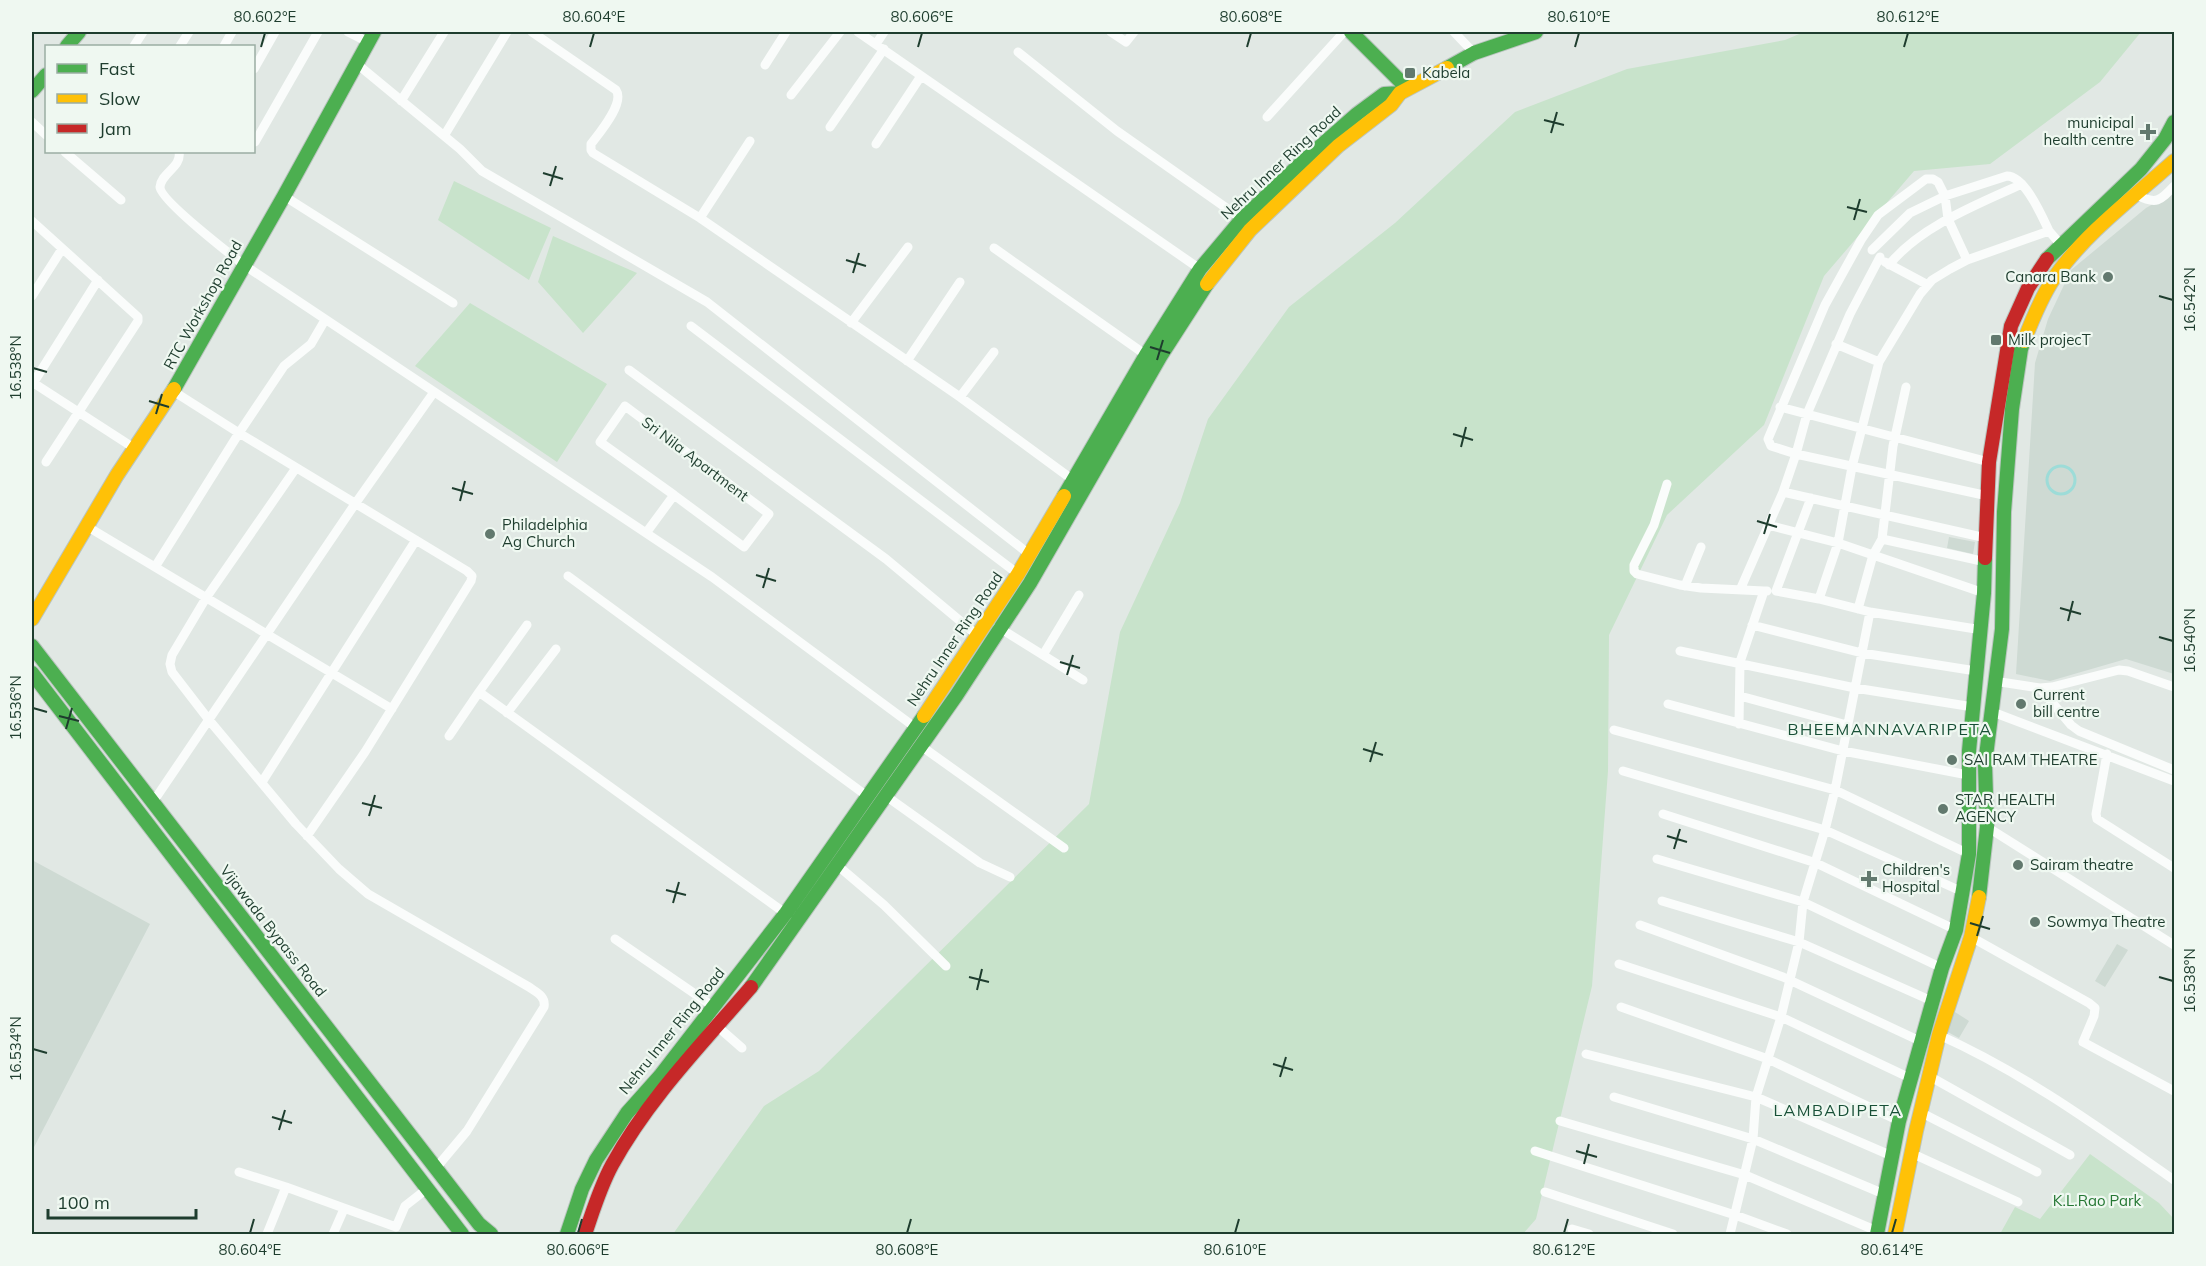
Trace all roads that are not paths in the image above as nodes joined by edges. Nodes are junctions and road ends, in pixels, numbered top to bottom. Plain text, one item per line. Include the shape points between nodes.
1 (79, 32) edge
2 (143, 32) edge
3 (189, 32) edge
4 (275, 32) edge
5 (318, 32) edge
6 (348, 32) edge
7 (444, 32) edge
8 (507, 32) edge
9 (532, 32) edge
10 (786, 32) edge
11 (840, 32) edge
12 (858, 32) edge
13 (884, 32) edge
14 (1111, 32) edge
15 (1134, 32) edge
16 (1344, 32) edge
17 (1351, 32) edge
18 (1454, 32) edge
19 (1536, 32) edge
20 (371, 37) edge
21 (69, 45) edge
22 (135, 45) edge
23 (181, 45) edge
24 (880, 46) junction
25 (1018, 52) dead end
26 (1474, 53) junction
27 (357, 64) junction
28 (765, 65) dead end
29 (255, 67) edge
30 (45, 76) edge
31 (921, 76) junction
32 (1404, 90) junction
33 (32, 92) edge
34 (791, 95) dead end
35 (401, 101) junction
36 (1267, 117) dead end
37 (32, 122) edge
38 (2175, 122) edge
39 (830, 127) dead end
40 (45, 134) edge
41 (444, 136) junction
42 (750, 141) dead end
43 (255, 142) dead end
44 (876, 144) dead end
45 (66, 153) edge
46 (179, 153) edge
47 (2175, 161) edge
48 (2022, 184) junction
49 (2175, 186) edge
50 (2137, 195) junction
51 (284, 196) junction
52 (1945, 196) junction
53 (121, 200) dead end
54 (700, 218) junction
55 (1242, 219) junction
56 (1948, 219) junction
57 (32, 220) edge
58 (2049, 231) junction
59 (1861, 240) junction
60 (2061, 245) junction
61 (908, 247) dead end
62 (994, 248) dead end
63 (62, 249) junction
64 (1872, 250) junction
65 (1880, 257) junction
66 (1967, 260) junction
67 (244, 265) junction
68 (1889, 266) junction
69 (1200, 269) junction
70 (98, 280) junction
71 (960, 282) dead end
72 (1928, 285) junction
73 (32, 296) edge
74 (453, 303) dead end
75 (325, 320) junction
76 (851, 322) junction
77 (691, 326) dead end
78 (1836, 344) junction
79 (994, 352) dead end
80 (1146, 356) junction
81 (907, 361) junction
82 (1879, 362) junction
83 (629, 370) dead end
84 (32, 383) edge
85 (1906, 387) dead end
86 (173, 390) junction
87 (434, 392) junction
88 (960, 397) junction
89 (1780, 407) junction
90 (78, 414) junction
91 (1807, 414) junction
92 (1863, 428) junction
93 (239, 433) junction
94 (1894, 438) junction
95 (134, 448) junction
96 (1796, 454) junction
97 (46, 462) dead end
98 (1989, 462) junction
99 (1852, 467) junction
100 (296, 468) junction
101 (1890, 474) junction
102 (1073, 480) junction
103 (1667, 484) dead end
104 (1783, 492) junction
105 (674, 495) junction
106 (1988, 496) junction
107 (1811, 498) junction
108 (355, 504) junction
109 (1845, 505) junction
110 (1886, 514) junction
111 (1768, 525) junction
112 (88, 527) junction
113 (1799, 532) junction
114 (646, 533) junction
115 (1882, 538) junction
116 (1986, 538) junction
117 (416, 540) junction
118 (1838, 543) junction
119 (1701, 546) dead end
120 (1029, 554) junction
121 (1873, 555) junction
122 (1986, 562) junction
123 (154, 567) junction
124 (1018, 574) junction
125 (568, 576) dead end
126 (1685, 586) junction
127 (1740, 590) junction
128 (1764, 591) junction
129 (1776, 591) junction
130 (1984, 593) junction
131 (1079, 595) dead end
132 (206, 598) junction
133 (1819, 599) junction
134 (1858, 609) junction
135 (1870, 612) junction
136 (32, 620) edge
137 (987, 620) junction
138 (527, 625) dead end
139 (1752, 625) junction
140 (1001, 628) junction
141 (1982, 630) junction
142 (266, 634) junction
143 (977, 635) junction
144 (32, 646) edge
145 (556, 649) dead end
146 (1680, 651) dead end
147 (1862, 653) junction
148 (1043, 655) junction
149 (1740, 662) junction
150 (1976, 671) junction
151 (32, 673) edge
152 (331, 673) junction
153 (1083, 680) dead end
154 (1994, 681) junction
155 (2175, 687) edge
156 (1856, 688) junction
157 (2040, 688) junction
158 (479, 692) junction
159 (1740, 696) junction
160 (1668, 705) dead end
161 (1973, 707) junction
162 (392, 709) junction
163 (1990, 711) junction
164 (507, 713) junction
165 (208, 720) junction
166 (1739, 724) junction
167 (1847, 725) junction
168 (916, 728) junction
169 (1614, 730) dead end
170 (449, 736) dead end
171 (1970, 743) junction
172 (1987, 745) junction
173 (921, 746) junction
174 (1843, 751) junction
175 (2107, 754) junction
176 (2175, 770) edge
177 (1623, 771) dead end
178 (1968, 775) junction
179 (2175, 781) edge
180 (262, 782) junction
181 (1835, 790) junction
182 (867, 796) junction
183 (886, 796) junction
184 (153, 802) junction
185 (1663, 814) dead end
186 (1987, 827) junction
187 (1826, 830) junction
188 (307, 836) junction
189 (1064, 848) dead end
190 (1969, 854) junction
191 (1657, 859) dead end
192 (1816, 863) junction
193 (837, 865) junction
194 (2175, 868) edge
195 (1010, 877) dead end
196 (1963, 892) junction
197 (1662, 901) dead end
198 (1803, 902) junction
199 (786, 913) junction
200 (797, 921) junction
201 (1640, 925) dead end
202 (1956, 930) junction
203 (1971, 937) junction
204 (615, 939) dead end
205 (1799, 942) junction
206 (2175, 945) edge
207 (1619, 964) dead end
208 (946, 966) dead end
209 (1942, 968) junction
210 (1790, 980) junction
211 (1932, 1001) junction
212 (1622, 1006) dead end
213 (714, 1007) junction
214 (1781, 1017) junction
215 (718, 1027) junction
216 (1939, 1035) junction
217 (1920, 1041) junction
218 (742, 1048) dead end
219 (1586, 1054) dead end
220 (1768, 1059) junction
221 (1929, 1076) junction
222 (1910, 1078) junction
223 (2175, 1091) edge
224 (1614, 1097) dead end
225 (1756, 1097) junction
226 (1920, 1112) junction
227 (1560, 1121) dead end
228 (1899, 1121) junction
229 (1753, 1139) junction
230 (1534, 1151) dead end
231 (1911, 1153) junction
232 (2070, 1155) dead end
233 (1892, 1156) junction
234 (436, 1168) junction
235 (239, 1172) dead end
236 (2037, 1172) dead end
237 (1745, 1174) junction
238 (2175, 1180) edge
239 (286, 1187) junction
240 (429, 1188) junction
241 (1545, 1192) dead end
242 (1884, 1194) junction
243 (2018, 1202) dead end
244 (344, 1209) junction
245 (1735, 1215) junction
246 (1572, 1229) dead end
247 (394, 1231) edge
248 (1877, 1233) edge
249 (267, 1234) edge
250 (333, 1234) edge
251 (462, 1234) edge
252 (490, 1234) edge
253 (567, 1234) edge
254 (585, 1234) edge
255 (1589, 1234) edge
256 (1673, 1234) edge
257 (1730, 1234) edge
258 (1787, 1234) edge
259 (1895, 1234) edge

1 - 21 main road
2 - 22 street
3 - 23 street
4 - 29 street
5 - 43 street
6 - 20 street
7 - 35 street
8 - 41 street
9 - 54 street via 619,94 615,109 591,144 593,153
10 - 28 street
11 - 34 street
12 - 24 street
13 - 24 street
14 - 15 street via 1126,42
16 - 36 street
17 - 32 main road
18 - 26 street
19 - 26 main road, Nehru Inner Ring Road
20 - 27 main road, RTC Workshop Road
24 - 31 street
24 - 39 street
25 - 55 street via 1117,131
26 - 32 main road, Nehru Inner Ring Road
27 - 35 street
27 - 51 main road, RTC Workshop Road
30 - 33 main road
31 - 44 street
31 - 69 street
32 - 55 main road, Nehru Inner Ring Road via 1384,94 1357,114
32 - 140 main road, Nehru Inner Ring Road via 1256,224 1211,278 1160,357
35 - 41 street
37 - 40 street
38 - 60 main road via 2164,143 2132,181
41 - 120 street via 482,171 707,302
42 - 54 street
45 - 53 street
46 - 67 street via 160,183 163,195
47 - 50 main road
48 - 52 street via 2007,176
48 - 56 street
48 - 58 street
49 - 50 street via 2156,201
50 - 154 main road via 2097,229 2057,274 2021,349 2012,409 2004,512 2002,629
51 - 67 main road, RTC Workshop Road
51 - 74 street
52 - 56 street
52 - 59 street via 1938,182 1926,179 1878,215
52 - 64 street via 1910,213
54 - 76 street
55 - 69 main road, Nehru Inner Ring Road
56 - 66 street
56 - 68 street via 1902,249
57 - 63 street
58 - 60 street
58 - 66 street
59 - 64 street
59 - 89 street via 1825,305
60 - 98 main road via 2032,281 2011,326
61 - 76 street
62 - 80 street
63 - 70 street
63 - 73 street
64 - 65 street
65 - 68 street
65 - 78 street
66 - 72 street
67 - 75 street
67 - 86 main road, RTC Workshop Road
68 - 72 street
69 - 80 main road, Nehru Inner Ring Road
70 - 84 street
70 - 90 street via 138,321
71 - 81 street
72 - 82 street
75 - 87 street
75 - 93 street via 311,344 284,366
76 - 81 street
77 - 124 street
78 - 82 street
78 - 91 street
79 - 88 street
80 - 102 main road, Nehru Inner Ring Road
81 - 88 street
82 - 92 street
83 - 143 street via 886,559
84 - 90 street
85 - 94 street
86 - 93 street
86 - 95 main road, RTC Workshop Road
87 - 108 street
87 - 114 street
88 - 102 street
89 - 91 street
89 - 96 street via 1769,443
90 - 95 street
90 - 97 street
91 - 92 street
91 - 96 street
92 - 94 street
92 - 99 street
93 - 100 street
93 - 123 street
94 - 98 street
94 - 101 street
95 - 112 main road, RTC Workshop Road
96 - 99 street
96 - 104 street
98 - 106 main road
99 - 101 street
99 - 109 street
100 - 108 street
100 - 132 street
101 - 106 street
101 - 110 street
102 - 120 main road, Nehru Inner Ring Road
103 - 126 street via 1654,525 1633,568 1637,574
104 - 107 street
104 - 111 street
105 - 105 street, Sri Nila Apartment via 744,547 769,514 625,406 600,442
105 - 114 street
106 - 116 main road
107 - 109 street
107 - 113 street
108 - 117 street
108 - 142 street
109 - 110 street
109 - 118 street
110 - 115 street
110 - 116 street
111 - 113 street
111 - 127 street
112 - 123 street
112 - 136 main road, RTC Workshop Road
113 - 118 street
113 - 129 street
114 - 168 street
115 - 121 street
115 - 122 street
116 - 122 main road
117 - 152 street
117 - 162 street via 472,576
118 - 121 street
118 - 133 street
119 - 126 street
120 - 124 main road, Nehru Inner Ring Road
121 - 130 street
121 - 134 street
122 - 130 main road
123 - 132 street
124 - 137 main road, Nehru Inner Ring Road
125 - 182 street
126 - 127 street
127 - 128 street
128 - 129 street
128 - 139 street
129 - 133 street
130 - 141 main road
131 - 148 street
132 - 142 street
132 - 165 street via 170,664
133 - 134 street
134 - 135 street
135 - 141 street
135 - 147 street
137 - 140 street
137 - 143 main road, Nehru Inner Ring Road
138 - 158 street
139 - 147 street
139 - 149 street
140 - 148 street
140 - 173 main road, Nehru Inner Ring Road
141 - 150 main road
142 - 152 street
142 - 165 street
143 - 168 main road, Nehru Inner Ring Road
144 - 184 main road, Vijawada Bypass Road
145 - 164 street
146 - 149 street
147 - 150 street
147 - 156 street
148 - 153 street
149 - 156 street
149 - 159 street
150 - 161 main road
151 - 240 main road
152 - 162 street
152 - 180 street
154 - 157 street
154 - 163 main road
155 - 157 street via 2119,670
156 - 161 street
156 - 167 street
157 - 176 street via 2079,731
158 - 164 street
158 - 170 street
159 - 166 street
159 - 167 street
160 - 166 street
161 - 171 main road
162 - 188 street
163 - 172 main road
163 - 175 street
164 - 199 street
165 - 180 street
165 - 184 street
166 - 174 street
167 - 174 street
168 - 182 main road, Nehru Inner Ring Road
169 - 181 street
171 - 172 main road
171 - 178 main road
172 - 186 main road
173 - 183 main road, Nehru Inner Ring Road
173 - 189 street
174 - 178 street
174 - 181 street
175 - 179 street
175 - 194 street via 2097,819
177 - 187 street
178 - 190 main road
180 - 188 street
181 - 187 street
181 - 190 street
182 - 199 main road, Nehru Inner Ring Road
183 - 193 main road, Nehru Inner Ring Road
183 - 195 street via 980,862
184 - 234 main road, Vijawada Bypass Road
185 - 192 street
186 - 203 main road
186 - 206 street
187 - 192 street
187 - 196 street
188 - 234 street via 368,894 529,987 545,1002 477,1116
190 - 196 main road
191 - 198 street
192 - 198 street
192 - 202 street
193 - 200 main road, Nehru Inner Ring Road
193 - 208 street
196 - 202 main road
197 - 205 street
198 - 205 street
198 - 209 street
199 - 200 street
199 - 213 main road, Nehru Inner Ring Road
200 - 215 main road, Nehru Inner Ring Road
201 - 210 street
202 - 209 main road
203 - 216 main road
203 - 223 street via 2089,1003 2095,1008 2094,1016 2083,1042
204 - 213 street
205 - 210 street
205 - 211 street
207 - 214 street
209 - 211 main road
210 - 214 street
210 - 217 street
211 - 217 main road
212 - 220 street
213 - 253 main road, Nehru Inner Ring Road via 627,1113 596,1160
214 - 220 street
214 - 222 street
215 - 218 street
215 - 254 main road, Nehru Inner Ring Road via 661,1092 612,1165
216 - 221 main road
216 - 238 street via 2053,1095
217 - 222 main road
219 - 225 street
220 - 225 street
220 - 228 street
221 - 226 main road
221 - 232 street
222 - 228 main road
224 - 229 street
225 - 229 street
225 - 233 street
226 - 231 main road
226 - 236 street
227 - 237 street
228 - 233 main road
229 - 237 street
229 - 242 street
230 - 245 street
231 - 243 street
231 - 259 main road
233 - 242 main road
234 - 252 main road, Vijawada Bypass Road
235 - 239 street
237 - 245 street
237 - 248 street
239 - 244 street
239 - 249 street
240 - 247 street via 405,1206
240 - 251 main road
241 - 256 street
242 - 248 main road
244 - 247 street
244 - 250 street
245 - 257 street
245 - 258 street
246 - 255 street

